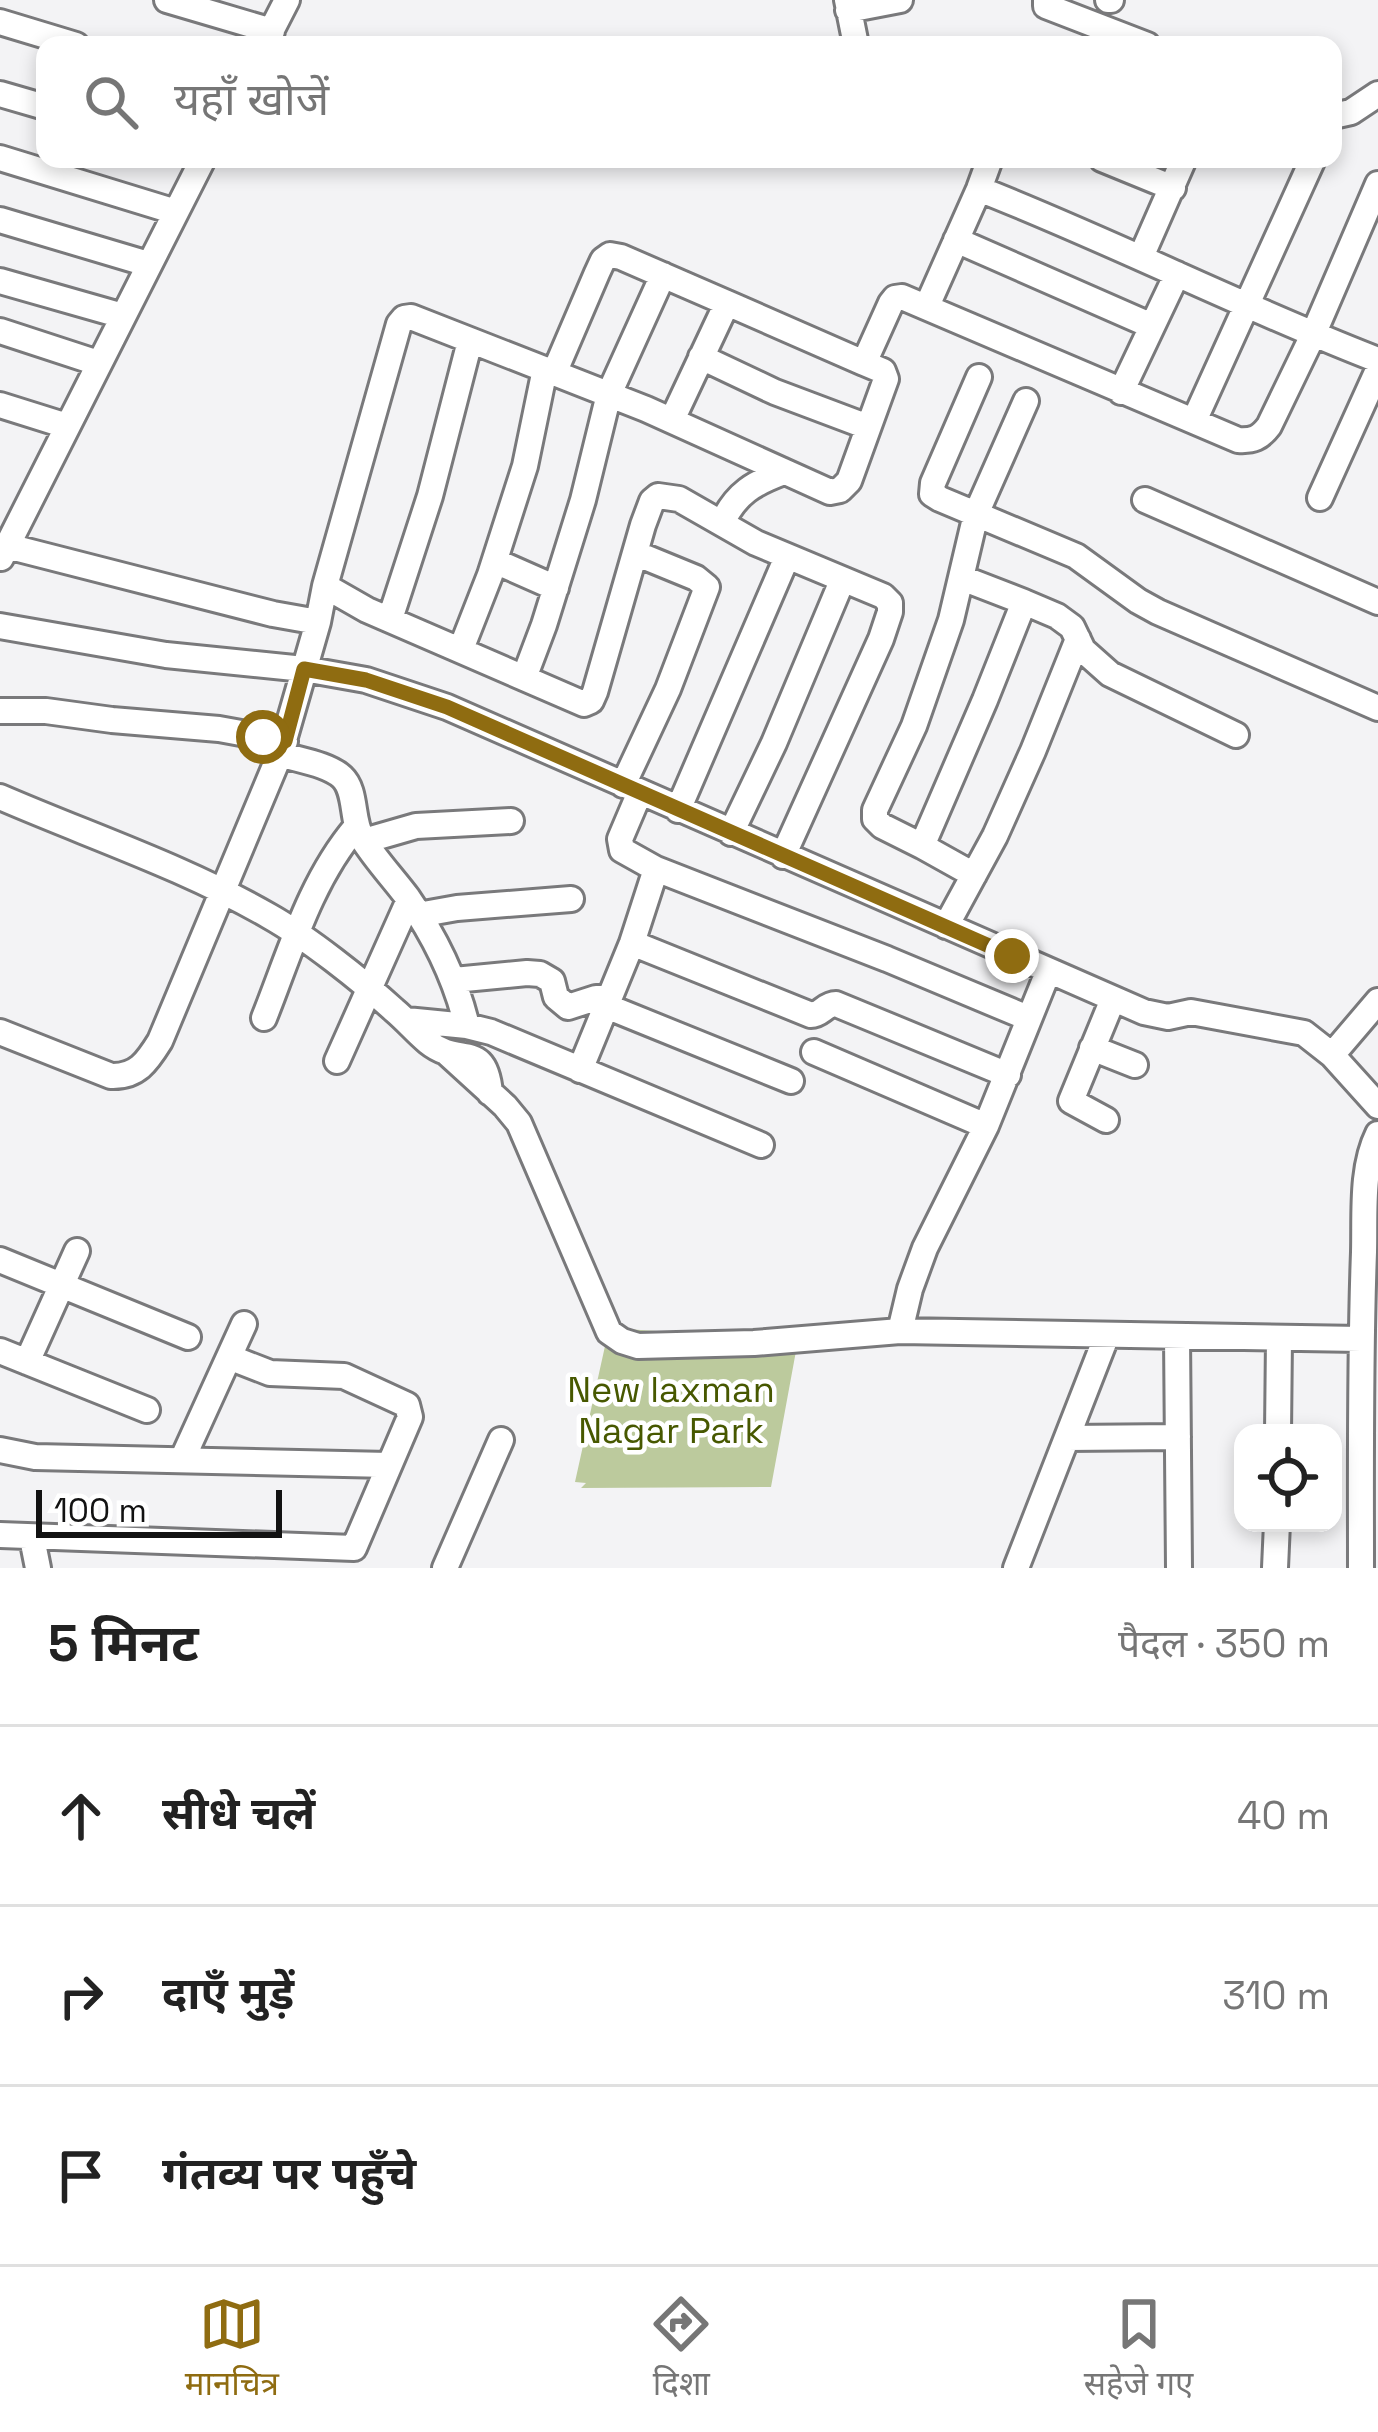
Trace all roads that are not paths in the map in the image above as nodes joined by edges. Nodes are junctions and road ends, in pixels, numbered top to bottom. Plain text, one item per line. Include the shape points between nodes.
1 (166, 0) edge
2 (287, 0) edge
3 (900, 0) edge
4 (1109, 0) edge
5 (1039, 2) edge
6 (847, 5) edge
7 (0, 22) edge
8 (1090, 22) junction
9 (46, 36) edge
10 (263, 36) edge
11 (269, 36) edge
12 (854, 36) edge
13 (1125, 36) edge
14 (0, 94) edge
15 (1378, 94) edge
16 (36, 104) edge
17 (1342, 114) edge
18 (0, 158) edge
19 (198, 168) edge
20 (987, 168) edge
21 (1124, 168) edge
22 (1181, 168) edge
23 (1308, 168) edge
24 (1378, 184) edge
25 (1173, 188) junction
26 (979, 189) junction
27 (176, 212) junction
28 (0, 220) edge
29 (956, 240) junction
30 (1141, 257) junction
31 (148, 264) junction
32 (1177, 274) junction
33 (663, 275) junction
34 (0, 281) edge
35 (727, 303) junction
36 (927, 306) junction
37 (1246, 306) junction
38 (122, 316) junction
39 (1152, 326) junction
40 (0, 331) edge
41 (1313, 335) junction
42 (470, 340) junction
43 (701, 357) junction
44 (1378, 360) edge
45 (98, 363) junction
46 (864, 363) junction
47 (550, 370) junction
48 (1378, 370) edge
49 (979, 377) dead end
50 (1121, 392) junction
51 (610, 394) junction
52 (1026, 401) dead end
53 (0, 405) edge
54 (672, 420) junction
55 (1194, 421) junction
56 (67, 426) junction
57 (868, 427) junction
58 (784, 472) junction
59 (1320, 498) dead end
60 (1145, 500) dead end
61 (12, 506) edge
62 (976, 514) junction
63 (722, 523) junction
64 (4, 553) edge
65 (635, 553) junction
66 (787, 557) junction
67 (495, 561) junction
68 (962, 578) junction
69 (842, 581) junction
70 (325, 586) junction
71 (556, 588) junction
72 (1024, 602) junction
73 (1378, 602) edge
74 (390, 619) junction
75 (318, 622) junction
76 (0, 626) edge
77 (1078, 639) junction
78 (461, 649) junction
79 (304, 669) junction
80 (524, 678) junction
81 (1378, 708) edge
82 (0, 711) edge
83 (1236, 736) dead end
84 (282, 747) junction
85 (632, 789) junction
86 (0, 797) edge
87 (678, 810) junction
88 (511, 821) dead end
89 (730, 833) junction
90 (360, 834) junction
91 (922, 846) junction
92 (783, 856) junction
93 (656, 869) junction
94 (974, 875) junction
95 (223, 893) junction
96 (571, 899) dead end
97 (414, 908) junction
98 (946, 926) junction
99 (297, 936) junction
100 (632, 943) junction
101 (1048, 972) junction
102 (454, 980) junction
103 (367, 989) junction
104 (1113, 999) junction
105 (1378, 1001) edge
106 (608, 1002) junction
107 (264, 1018) dead end
108 (1028, 1018) junction
109 (406, 1020) junction
110 (479, 1029) junction
111 (0, 1032) edge
112 (1092, 1048) junction
113 (814, 1052) dead end
114 (1332, 1055) junction
115 (461, 1056) junction
116 (337, 1061) dead end
117 (1135, 1066) dead end
118 (580, 1070) junction
119 (1008, 1075) junction
120 (791, 1081) dead end
121 (1378, 1106) edge
122 (1106, 1120) dead end
123 (986, 1126) junction
124 (1378, 1133) edge
125 (761, 1144) dead end
126 (77, 1251) dead end
127 (0, 1260) edge
128 (61, 1286) junction
129 (244, 1324) dead end
130 (900, 1331) junction
131 (1367, 1334) edge
132 (1107, 1335) junction
133 (1178, 1336) junction
134 (188, 1337) dead end
135 (1279, 1338) junction
136 (0, 1351) edge
137 (229, 1357) junction
138 (27, 1362) junction
139 (147, 1410) dead end
140 (1278, 1424) edge
141 (1178, 1437) junction
142 (1067, 1438) junction
143 (501, 1440) dead end
144 (0, 1450) edge
145 (182, 1460) junction
146 (389, 1466) junction
147 (1276, 1532) edge
148 (0, 1535) edge
149 (32, 1538) junction
150 (350, 1558) edge
151 (38, 1568) edge
152 (445, 1568) edge
153 (1016, 1568) edge
154 (1179, 1568) edge
155 (1275, 1568) edge
156 (1361, 1568) edge

1 - 10 street
2 - 11 street
3 - 6 street
4 - 8 street
5 - 8 street
6 - 12 street
7 - 9 street
8 - 13 street
14 - 16 street
15 - 17 street
18 - 27 street
19 - 27 street
20 - 26 street
21 - 25 street
22 - 25 street
23 - 37 street
24 - 41 street
25 - 30 street
26 - 29 street
26 - 30 street
27 - 31 street
28 - 31 street
29 - 36 street
29 - 39 street
30 - 32 street
31 - 38 street
32 - 37 street
32 - 39 street
33 - 35 street
33 - 47 street via 621,257 603,260
33 - 51 street
34 - 38 street
35 - 43 street
35 - 46 street
36 - 46 street via 895,298
36 - 50 street
37 - 41 street
37 - 55 street
38 - 45 street
39 - 50 street
40 - 45 street
41 - 44 street
41 - 55 street via 1261,436 1238,440
42 - 47 street
42 - 70 street via 411,317 399,324
42 - 74 street
43 - 54 street
43 - 57 street
45 - 56 street
46 - 57 street via 886,374
47 - 51 street
47 - 67 street
48 - 59 street
49 - 62 street via 932,494
50 - 55 street
51 - 54 street
51 - 71 street
52 - 62 street
53 - 56 street
54 - 58 street
56 - 61 street
57 - 58 street via 840,490
58 - 63 street via 742,492
60 - 73 street
61 - 64 street
62 - 68 street
62 - 81 street via 1076,556 1158,612
63 - 65 street via 658,496
63 - 66 street
64 - 75 street
65 - 80 street via 591,701 574,702
65 - 85 street via 707,587
66 - 69 street
66 - 87 street
67 - 71 street
67 - 78 street
68 - 72 street
68 - 91 street via 914,727 874,810 883,826
69 - 89 street
69 - 92 street via 883,596 890,612
70 - 74 street
70 - 75 street
71 - 80 street
72 - 77 street via 1057,616
72 - 91 street
74 - 78 street
75 - 79 street
76 - 79 street via 166,656
77 - 83 street via 1110,674
77 - 94 street
78 - 80 street
79 - 84 street
79 - 85 street via 447,707
82 - 84 street via 219,729
84 - 90 street via 345,779
84 - 95 street
85 - 87 street
85 - 93 street via 620,845
86 - 95 street
87 - 89 street
88 - 90 street
89 - 92 street
90 - 97 street
90 - 99 street via 328,865
91 - 94 street
92 - 98 street
93 - 100 street
93 - 108 street
94 - 98 street
95 - 99 street
95 - 111 street via 160,1041 137,1071 111,1076
96 - 97 street
97 - 102 street
97 - 103 street
98 - 101 street
99 - 103 street
99 - 107 street
100 - 106 street
100 - 119 street via 811,1016 836,1004
101 - 104 street
101 - 108 street
102 - 106 street via 540,974 568,1007
102 - 110 street
103 - 109 street
103 - 116 street
104 - 112 street
104 - 114 street via 1158,1017 1191,1012 1286,1028
105 - 114 street
106 - 118 street
106 - 120 street
108 - 119 street
109 - 110 street
109 - 115 street via 427,1041
110 - 115 street
110 - 118 street
112 - 117 street
112 - 122 street via 1071,1101
113 - 123 street
114 - 121 street
115 - 130 street via 519,1123 603,1320 622,1341 754,1343
118 - 125 street
119 - 123 street
123 - 130 street via 925,1248
124 - 131 street via 1367,1179
126 - 128 street
127 - 128 street
128 - 134 street
128 - 138 street
129 - 137 street
130 - 132 street
131 - 135 street
131 - 156 street
132 - 133 street
132 - 142 street
133 - 135 street
133 - 141 street
135 - 140 street
136 - 138 street
137 - 145 street
137 - 146 street via 270,1373 344,1376 403,1402 410,1417
138 - 139 street
141 - 142 street
141 - 154 street
142 - 153 street
143 - 152 street
144 - 145 street
145 - 146 street
146 - 150 street
147 - 155 street
148 - 149 street
149 - 150 street via 136,1538
149 - 151 street

